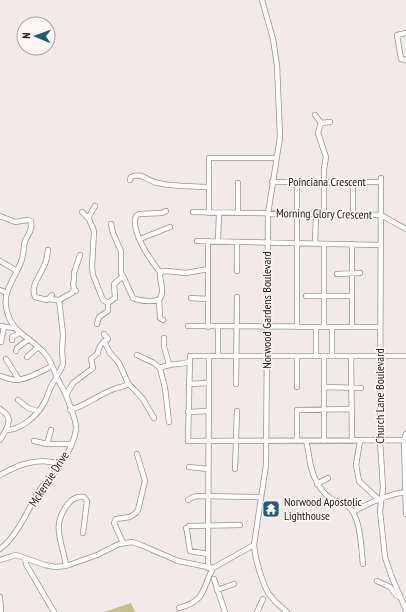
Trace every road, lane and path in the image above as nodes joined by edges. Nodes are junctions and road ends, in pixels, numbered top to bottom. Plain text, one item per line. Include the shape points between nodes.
1 (262, 0) edge
2 (406, 33) edge
3 (406, 60) edge
4 (315, 115) dead end
5 (330, 122) dead end
6 (321, 123) junction
7 (277, 158) junction
8 (130, 180) dead end
9 (381, 180) joint
10 (272, 182) junction
11 (297, 182) junction
12 (324, 182) junction
13 (353, 182) junction
14 (238, 183) dead end
15 (209, 187) junction
16 (93, 206) dead end
17 (166, 211) dead end
18 (82, 212) dead end
19 (192, 212) dead end
20 (209, 213) junction
21 (219, 213) junction
22 (238, 213) junction
23 (268, 214) junction
24 (297, 215) junction
25 (316, 215) junction
26 (324, 215) junction
27 (353, 215) junction
28 (381, 215) junction
29 (0, 216) edge
30 (90, 216) junction
31 (111, 224) dead end
32 (170, 227) dead end
33 (406, 229) edge
34 (140, 240) junction
35 (197, 241) dead end
36 (208, 241) junction
37 (218, 242) junction
38 (237, 242) junction
39 (266, 242) junction
40 (297, 243) junction
41 (315, 243) junction
42 (324, 244) junction
43 (352, 244) junction
44 (380, 245) junction
45 (48, 250) dead end
46 (80, 255) dead end
47 (0, 261) edge
48 (17, 270) junction
49 (208, 270) junction
50 (237, 271) dead end
51 (160, 272) junction
52 (337, 274) dead end
53 (352, 274) junction
54 (360, 274) dead end
55 (123, 276) junction
56 (0, 290) edge
57 (7, 293) junction
58 (52, 295) dead end
59 (306, 296) dead end
60 (324, 296) junction
61 (352, 296) junction
62 (237, 297) dead end
63 (191, 298) dead end
64 (48, 299) junction
65 (208, 299) junction
66 (60, 300) junction
67 (159, 300) junction
68 (108, 303) junction
69 (163, 320) dead end
70 (97, 324) dead end
71 (2, 326) edge
72 (188, 326) dead end
73 (352, 326) junction
74 (208, 327) junction
75 (218, 327) junction
76 (237, 327) junction
77 (267, 327) junction
78 (297, 327) junction
79 (316, 327) junction
80 (324, 327) junction
81 (332, 327) junction
82 (380, 327) junction
83 (15, 328) junction
84 (19, 333) junction
85 (104, 334) dead end
86 (164, 338) dead end
87 (12, 340) dead end
88 (29, 340) junction
89 (104, 341) junction
90 (1, 342) edge
91 (38, 347) junction
92 (16, 351) dead end
93 (137, 355) dead end
94 (209, 356) junction
95 (218, 356) junction
96 (236, 356) junction
97 (267, 356) junction
98 (297, 356) junction
99 (316, 356) junction
100 (324, 356) junction
101 (332, 356) junction
102 (351, 356) junction
103 (380, 356) junction
104 (406, 356) edge
105 (27, 357) dead end
106 (6, 359) dead end
107 (189, 362) junction
108 (169, 364) junction
109 (52, 366) junction
110 (160, 368) junction
111 (0, 376) edge
112 (56, 377) junction
113 (19, 380) junction
114 (208, 383) junction
115 (129, 384) junction
116 (189, 384) junction
117 (236, 384) dead end
118 (297, 387) dead end
119 (324, 387) junction
120 (352, 388) junction
121 (361, 388) dead end
122 (66, 395) junction
123 (18, 400) dead end
124 (0, 409) edge
125 (324, 409) junction
126 (352, 409) junction
127 (70, 410) junction
128 (208, 411) junction
129 (237, 411) dead end
130 (37, 412) junction
131 (188, 412) junction
132 (154, 418) dead end
133 (169, 422) dead end
134 (6, 430) junction
135 (51, 430) dead end
136 (406, 434) edge
137 (0, 440) edge
138 (360, 440) junction
139 (380, 440) junction
140 (404, 440) junction
141 (34, 441) dead end
142 (208, 441) junction
143 (236, 441) junction
144 (267, 441) junction
145 (297, 441) junction
146 (306, 441) junction
147 (324, 441) junction
148 (352, 441) junction
149 (47, 444) junction
150 (71, 444) junction
151 (137, 454) dead end
152 (61, 464) junction
153 (189, 467) dead end
154 (208, 469) junction
155 (235, 470) dead end
156 (0, 475) edge
157 (328, 478) dead end
158 (317, 484) junction
159 (406, 492) edge
160 (208, 496) junction
161 (261, 498) junction
162 (188, 500) dead end
163 (380, 500) junction
164 (353, 512) junction
165 (406, 514) edge
166 (208, 525) junction
167 (240, 525) dead end
168 (83, 533) dead end
169 (123, 543) junction
170 (254, 545) junction
171 (0, 549) edge
172 (208, 554) junction
173 (25, 558) junction
174 (0, 560) edge
175 (363, 564) dead end
176 (66, 566) junction
177 (211, 568) junction
178 (214, 579) dead end
179 (377, 581) dead end
180 (234, 584) dead end
181 (217, 590) junction
182 (0, 597) edge
183 (400, 597) junction
184 (263, 599) dead end
185 (179, 608) dead end
186 (406, 610) edge
187 (1, 612) edge
188 (54, 612) edge
189 (225, 612) edge
190 (257, 612) edge
191 (287, 612) edge

1 - 7 street, Norwood Gardens Boulevard via 277,65 280,137
2 - 3 street via 397,35 401,59
4 - 6 street
5 - 6 street
6 - 12 street via 318,133 326,157
7 - 10 street, Norwood Gardens Boulevard
7 - 15 street via 209,158
8 - 15 street via 131,177 140,175 156,183 172,186
9 - 13 street, Poinciana Crescent
9 - 28 street, Church Lane Boulevard
10 - 11 street, Poinciana Crescent
10 - 23 street, Norwood Gardens Boulevard
11 - 12 street, Poinciana Crescent
11 - 24 street
12 - 13 street, Poinciana Crescent
12 - 26 street
13 - 27 street
14 - 22 street
15 - 20 street
16 - 30 street
17 - 34 street via 136,216 135,223
18 - 30 street
19 - 20 street, Morning Glory Crescent
20 - 21 street, Morning Glory Crescent
21 - 22 street, Morning Glory Crescent
21 - 37 street
22 - 23 street, Morning Glory Crescent
23 - 24 street, Morning Glory Crescent
23 - 39 street, Norwood Gardens Boulevard
24 - 25 street, Morning Glory Crescent
24 - 40 street
25 - 26 street, Morning Glory Crescent
25 - 41 street
26 - 27 street, Morning Glory Crescent
27 - 28 street, Morning Glory Crescent
28 - 33 street
28 - 44 street, Church Lane Boulevard
29 - 48 street, Mckenzie Drive via 15,222 31,221 32,225
30 - 68 street via 94,232 93,275 103,300
31 - 55 street via 121,250
32 - 34 street
34 - 51 street
35 - 36 street
36 - 37 street
36 - 49 street
37 - 38 street
38 - 39 street
38 - 50 street
39 - 40 street
39 - 77 street, Norwood Gardens Boulevard
40 - 41 street
40 - 78 street
41 - 42 street
42 - 43 street
42 - 60 street
43 - 44 street
43 - 53 street
44 - 82 street, Church Lane Boulevard
45 - 64 street via 34,292 36,297
46 - 66 street via 74,273 75,290
47 - 48 street
48 - 57 street, Mckenzie Drive
49 - 51 street via 186,273
49 - 65 street
51 - 67 street via 163,291
52 - 53 street
53 - 54 street
53 - 61 street
55 - 67 street via 133,298 141,302
55 - 68 street via 114,284 115,298
56 - 57 street
57 - 83 street, Mckenzie Drive via 6,308
58 - 64 street
59 - 60 street
60 - 61 street
60 - 80 street
61 - 73 street
62 - 76 street
63 - 65 street
64 - 66 street
65 - 74 street
66 - 112 street via 63,364
67 - 69 street via 160,318
68 - 70 street via 108,311 99,318
71 - 83 street
71 - 90 street
72 - 74 street
73 - 81 street
73 - 82 street
74 - 75 street
75 - 76 street
75 - 95 street
76 - 77 street
76 - 96 street
77 - 78 street
77 - 97 street, Norwood Gardens Boulevard
78 - 79 street
79 - 80 street
79 - 99 street
80 - 81 street
81 - 101 street
82 - 103 street, Church Lane Boulevard
83 - 84 street, Mckenzie Drive
84 - 87 street via 12,337
84 - 88 street, Mckenzie Drive
85 - 89 street via 108,339
86 - 108 street
88 - 91 street, Mckenzie Drive
88 - 92 street
89 - 115 street
89 - 122 street via 98,353 90,359 93,368 73,383
91 - 105 street
91 - 109 street, Mckenzie Drive
93 - 110 street
94 - 95 street
94 - 107 street via 190,356
94 - 114 street
95 - 96 street
96 - 97 street
96 - 117 street
97 - 98 street
97 - 144 street, Norwood Gardens Boulevard
98 - 99 street
98 - 118 street
99 - 100 street
100 - 101 street
100 - 119 street
101 - 102 street
102 - 103 street
102 - 120 street
103 - 104 street
103 - 139 street, Church Lane Boulevard
106 - 113 street
107 - 108 street
107 - 116 street
108 - 110 street
109 - 112 street, Mckenzie Drive
109 - 113 street
110 - 133 street
111 - 113 street
112 - 122 street, Mckenzie Drive
112 - 130 street
114 - 116 street
114 - 128 street
115 - 127 street
115 - 132 street via 143,399
116 - 131 street
119 - 120 street
119 - 125 street
120 - 121 street
120 - 126 street
122 - 127 street, Mckenzie Drive
123 - 130 street
124 - 134 street via 6,413 9,421
125 - 126 street
125 - 145 street via 297,410
125 - 147 street
126 - 148 street
127 - 150 street, Mckenzie Drive via 76,425
128 - 131 street
128 - 142 street
129 - 143 street
130 - 134 street via 23,425
131 - 142 street via 188,441
134 - 137 street
135 - 149 street
136 - 140 street
138 - 139 street
138 - 148 street
138 - 163 street via 356,465 358,481
139 - 140 street
139 - 163 street, Church Lane Boulevard via 383,488
140 - 159 street
141 - 149 street
142 - 143 street
142 - 154 street
143 - 144 street
143 - 155 street
144 - 145 street
144 - 161 street, Norwood Gardens Boulevard
145 - 146 street
146 - 147 street
146 - 158 street via 311,470
147 - 148 street
149 - 150 street
150 - 152 street, Mckenzie Drive
151 - 169 street via 145,476 145,486 136,513 114,520
152 - 156 street via 45,460 33,461
152 - 171 street, Mckenzie Drive via 42,487 10,539
153 - 154 street
154 - 160 street
157 - 158 street
158 - 164 street via 330,499 343,502
159 - 163 street
159 - 165 street
160 - 161 street
160 - 162 street via 193,496
160 - 166 street
161 - 170 street, Norwood Gardens Boulevard
163 - 164 street
163 - 183 street, Church Lane Boulevard via 385,557
164 - 175 street via 359,530
166 - 167 street
166 - 172 street
166 - 172 street via 187,527 190,550
168 - 176 street via 87,501 81,496 70,502 61,516 59,525 60,543
169 - 176 street
169 - 177 street via 132,542 171,559
170 - 177 street
170 - 191 street, Norwood Gardens Boulevard via 268,591
172 - 177 street
173 - 174 street via 14,555
173 - 176 street via 55,567
173 - 188 street
177 - 185 street via 202,595 188,606
178 - 181 street
179 - 183 street via 390,587
180 - 181 street
181 - 189 street
182 - 187 street
183 - 186 street, Church Lane Boulevard
184 - 190 street

